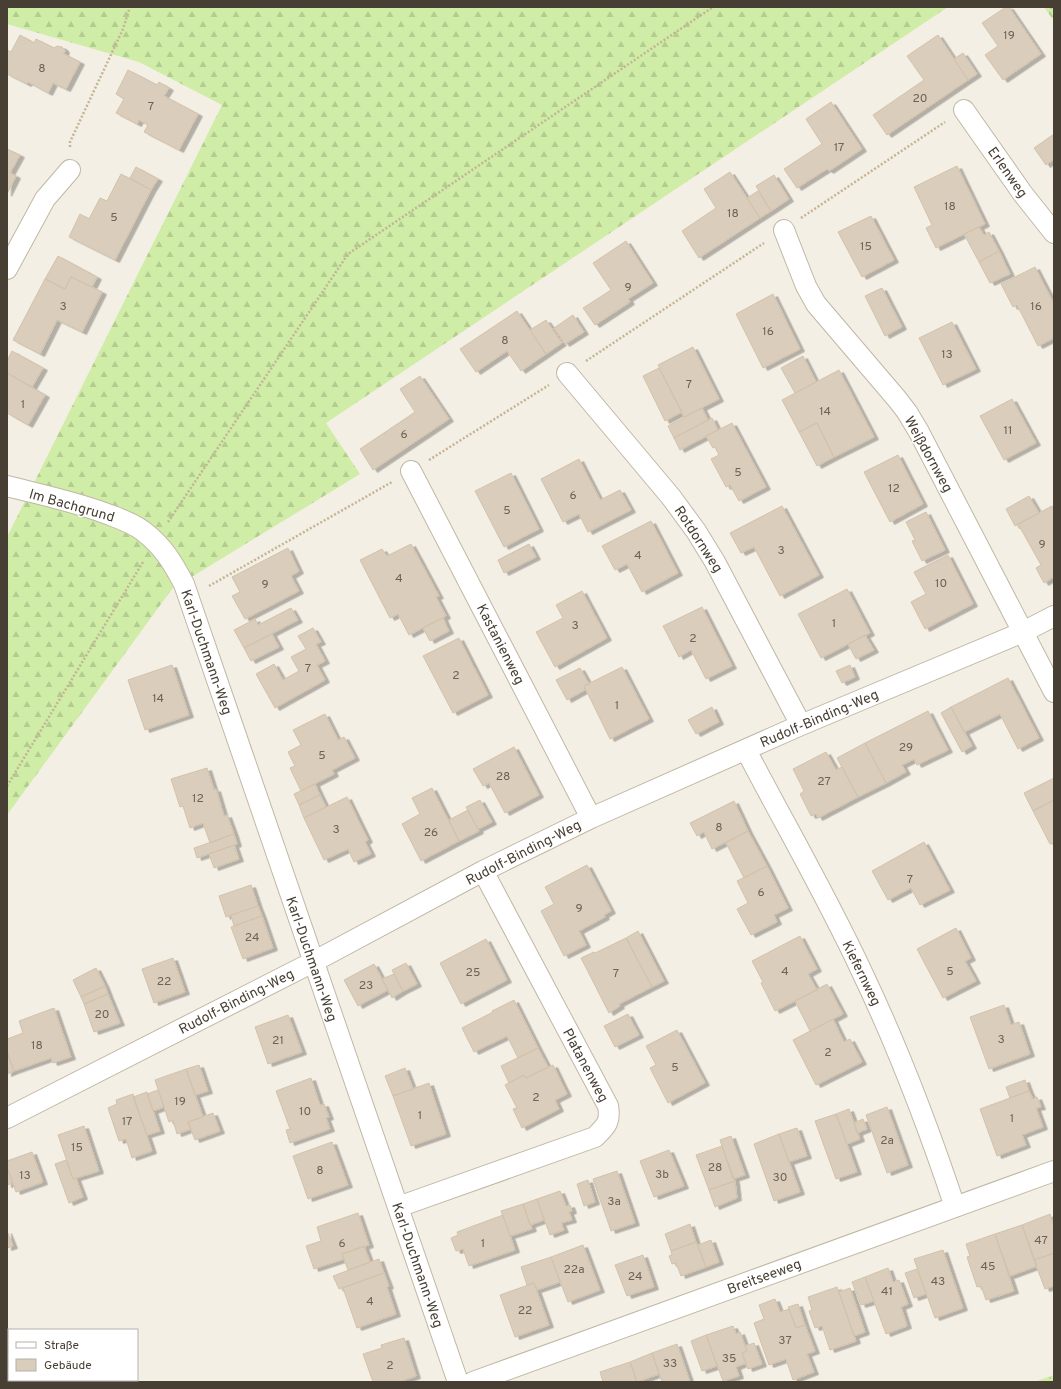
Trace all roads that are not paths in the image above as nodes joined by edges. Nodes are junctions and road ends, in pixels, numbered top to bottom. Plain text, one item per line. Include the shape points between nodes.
1 (964, 110) dead end
2 (70, 170) road end
3 (784, 230) dead end
4 (1054, 233) edge
5 (7, 269) edge
6 (567, 374) dead end
7 (411, 471) dead end
8 (7, 486) edge
9 (155, 542) joint
10 (1054, 616) edge
11 (1023, 632) junction
12 (1054, 692) edge
13 (801, 725) junction
14 (746, 750) junction
15 (591, 818) junction
16 (484, 871) junction
17 (313, 962) junction
18 (7, 1118) edge
19 (1054, 1171) edge
20 (398, 1207) junction
21 (955, 1207) junction
22 (458, 1382) edge
23 (473, 1382) edge

1 - 4 street, Erlenweg
2 - 5 street via 45,199
3 - 11 street, Weißdornweg via 806,286 816,304 907,412 919,432
6 - 13 street, Rotdornweg via 671,497 696,531 716,562
7 - 15 street, Kastanienweg
8 - 9 street, Im Bachgrund via 88,507 121,519 142,530
9 - 17 street, Karl-Duchmann-Weg via 172,561 184,584
10 - 11 street, Rudolf-Binding-Weg
11 - 12 street, Weißdornweg
11 - 13 street, Rudolf-Binding-Weg
13 - 14 street, Rudolf-Binding-Weg
14 - 15 street, Rudolf-Binding-Weg
14 - 21 street, Kiefernweg via 880,1010 932,1137
15 - 16 street, Rudolf-Binding-Weg
16 - 17 street, Rudolf-Binding-Weg
16 - 20 street, Platanenweg via 608,1106 610,1116 605,1127 595,1137
17 - 18 street, Rudolf-Binding-Weg
17 - 20 street, Karl-Duchmann-Weg
19 - 21 street, Breitseeweg
20 - 22 street, Karl-Duchmann-Weg
21 - 23 street, Breitseeweg

